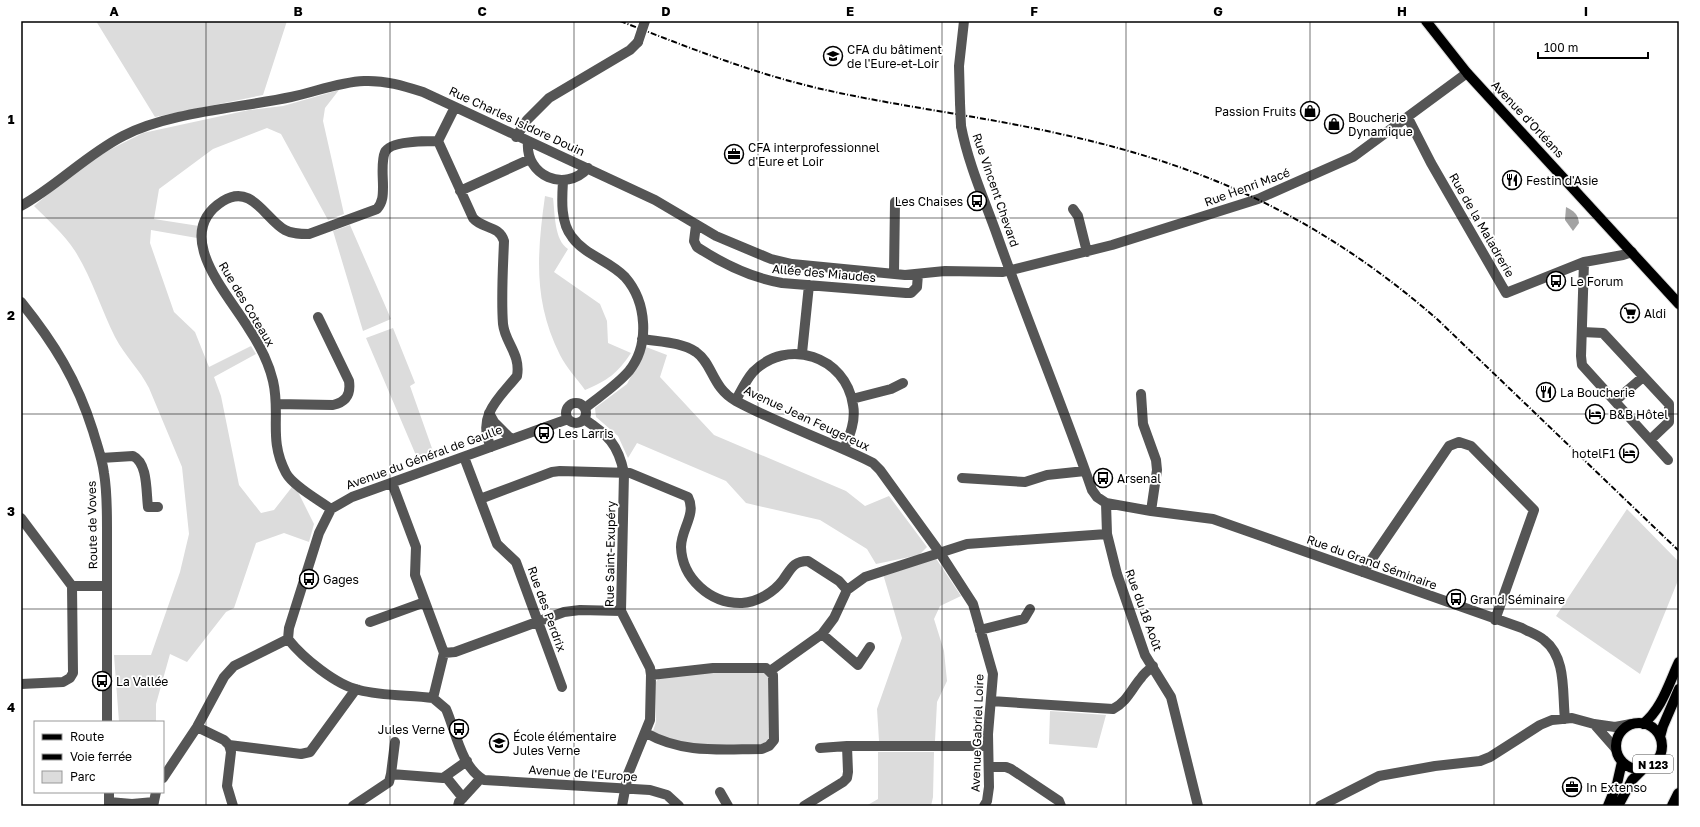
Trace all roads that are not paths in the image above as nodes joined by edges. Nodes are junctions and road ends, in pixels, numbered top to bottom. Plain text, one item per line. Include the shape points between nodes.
1 (645, 21) edge
2 (964, 21) edge
3 (1426, 21) edge
4 (1468, 73) junction
5 (455, 107) junction
6 (1408, 118) junction
7 (516, 137) junction
8 (438, 141) junction
9 (528, 142) junction
10 (530, 160) junction
11 (588, 168) junction
12 (563, 181) junction
13 (460, 191) junction
14 (895, 202) dead end
15 (21, 206) edge
16 (1077, 211) dead end
17 (696, 224) junction
18 (1087, 252) junction
19 (1632, 252) junction
20 (1584, 262) junction
21 (1010, 270) junction
22 (894, 274) junction
23 (918, 274) junction
24 (809, 285) junction
25 (21, 302) edge
26 (1679, 304) edge
27 (318, 317) dead end
28 (1582, 332) junction
29 (642, 339) junction
30 (802, 353) junction
31 (1643, 377) junction
32 (903, 383) dead end
33 (1141, 394) dead end
34 (736, 400) junction
35 (852, 400) junction
36 (1615, 402) junction
37 (276, 404) junction
38 (585, 408) junction
39 (488, 412) junction
40 (568, 419) junction
41 (584, 419) junction
42 (511, 439) junction
43 (1650, 440) junction
44 (491, 447) junction
45 (844, 449) junction
46 (464, 457) junction
47 (101, 458) junction
48 (1668, 460) dead end
49 (1085, 471) junction
50 (624, 473) junction
51 (962, 478) dead end
52 (392, 483) junction
53 (480, 499) junction
54 (1106, 503) junction
55 (158, 507) dead end
56 (331, 509) junction
57 (1151, 511) junction
58 (22, 521) edge
59 (1107, 534) junction
60 (940, 553) junction
61 (1363, 572) junction
62 (72, 586) junction
63 (106, 586) junction
64 (847, 590) junction
65 (426, 602) junction
66 (1030, 609) dead end
67 (621, 611) junction
68 (1495, 620) junction
69 (370, 622) dead end
70 (538, 622) junction
71 (980, 630) junction
72 (822, 634) junction
73 (288, 639) junction
74 (870, 647) dead end
75 (444, 653) junction
76 (1679, 662) edge
77 (1153, 666) junction
78 (770, 671) junction
79 (651, 675) junction
80 (21, 684) edge
81 (562, 687) dead end
82 (356, 689) junction
83 (1679, 689) edge
84 (433, 698) junction
85 (991, 701) junction
86 (1565, 718) junction
87 (107, 721) edge
88 (1594, 724) junction
89 (1631, 724) junction
90 (1643, 724) junction
91 (197, 726) junction
92 (646, 733) junction
93 (1660, 737) junction
94 (395, 742) dead end
95 (229, 745) junction
96 (848, 746) junction
97 (988, 746) junction
98 (820, 748) dead end
99 (1616, 749) junction
100 (467, 761) junction
101 (1622, 762) junction
102 (989, 767) junction
103 (1644, 769) junction
104 (391, 774) junction
105 (164, 776) edge
106 (446, 777) junction
107 (481, 778) junction
108 (625, 789) junction
109 (720, 792) dead end
110 (156, 793) edge
111 (1679, 794) edge
112 (109, 800) edge
113 (460, 802) edge
114 (153, 804) edge
115 (233, 806) edge
116 (353, 806) edge
117 (622, 806) edge
118 (679, 806) edge
119 (728, 806) edge
120 (804, 806) edge
121 (984, 806) edge
122 (1061, 806) edge
123 (1198, 806) edge
124 (1320, 806) edge
125 (1608, 806) edge
126 (1618, 806) edge
127 (1673, 806) edge

1 - 7 street, bridge via 638,42 630,50 549,98 528,119
2 - 21 street, Rue Vincent Chevard, bridge via 959,66 961,126 972,166
3 - 4 main road, Avenue d'Orléans
4 - 6 street, Rue Henri Macé
4 - 19 main road, Avenue d'Orléans
5 - 7 street, Rue Charles Isidore Douin
5 - 8 street
5 - 15 street, Rue Charles Isidore Douin via 423,92 400,85 363,81 172,120 125,135 96,151
6 - 18 street, Rue Henri Macé via 1353,157 1265,196
6 - 20 street, Rue de la Maladrerie via 1506,293
7 - 9 street, Rue Charles Isidore Douin
8 - 13 street
8 - 37 street, Rue des Coteaux via 398,144 387,148 384,155 383,196 377,209 309,234 286,231 258,204 236,196 224,200 206,217 202,230 205,257 213,274 250,330 269,368
9 - 10 street
9 - 11 street, Rue Charles Isidore Douin
10 - 12 street via 541,174
10 - 13 street
11 - 12 street via 583,174
11 - 17 street, Rue Charles Isidore Douin via 655,200
12 - 29 street via 563,210 568,231 583,247 625,277 632,287 641,307
13 - 39 street via 477,223 495,229 504,241 503,326 518,361 518,370 517,376
14 - 22 street
16 - 18 street
17 - 22 street, Rue Charles Isidore Douin via 716,236 779,261
17 - 24 street, Allée des Miaudes via 694,242 697,248 753,276 782,283
18 - 21 street, Rue Henri Macé
19 - 20 street, Rue de la Maladrerie
19 - 26 main road, Avenue d'Orléans
20 - 28 street
21 - 23 street, Rue Charles Isidore Douin via 991,273 945,271
21 - 49 street
22 - 23 street, Rue Charles Isidore Douin
23 - 24 street, Allée des Miaudes via 917,287 911,293
24 - 30 street
25 - 47 street, Route de Voves via 55,346 73,377
27 - 37 street via 349,381 347,398 333,405
28 - 31 street via 1603,334
28 - 36 street via 1582,365
29 - 34 street, Avenue Jean Feugereux via 672,344 696,352 717,385
29 - 38 street via 638,356 629,370
30 - 34 street via 781,356 762,364 752,373
30 - 35 street via 818,358 833,367 848,386
31 - 36 street
31 - 43 street via 1669,404 1669,422
32 - 35 street
33 - 57 street via 1143,424 1157,470
34 - 45 street, Avenue Jean Feugereux
35 - 45 street via 854,418
36 - 43 street
37 - 56 street, Rue des Coteaux via 275,440 287,475
38 - 40 street via 577,403 571,405 567,410
38 - 41 street
39 - 42 street
39 - 44 street via 486,432
40 - 41 street via 576,423
40 - 42 street, Avenue du Général de Gaulle
41 - 50 street, Rue Saint-Exupéry via 612,441 621,458
42 - 44 street, Avenue du Général de Gaulle
43 - 48 street
44 - 46 street, Avenue du Général de Gaulle
45 - 60 street, Avenue Jean Feugereux via 873,463 880,470
46 - 52 street, Avenue du Général de Gaulle
46 - 53 street, Rue des Perdrix
47 - 55 street via 137,458 142,463 148,507
47 - 63 street, Route de Voves via 106,496
49 - 51 street via 1047,475 1025,482
49 - 54 street via 1092,490
50 - 53 street via 552,472
50 - 64 street via 630,473 688,497 691,512 681,546 684,563 700,588 711,596 742,603 757,599 770,592 783,580 792,566 803,561 808,561 833,577
50 - 67 street, Rue Saint-Exupéry
52 - 56 street, Avenue du Général de Gaulle via 352,497
52 - 65 street via 416,547 415,575
53 - 70 street, Rue des Perdrix via 497,544 516,562
54 - 57 street, Rue du Grand Séminaire
54 - 59 street, Rue du 18 Août
56 - 73 street via 317,540 289,628
57 - 61 street, Rue du Grand Séminaire via 1213,519
58 - 62 street
59 - 60 street via 979,542
59 - 77 street, Rue du 18 Août via 1135,630 1145,655
60 - 64 street via 865,577
60 - 71 street, Avenue Gabriel Loire via 970,598
61 - 68 street, Rue du Grand Séminaire
61 - 68 street via 1449,446 1459,442 1471,446 1534,510
62 - 63 street
62 - 80 street via 73,673 63,682
63 - 87 street, Route de Voves
64 - 72 street via 834,618
65 - 69 street
65 - 75 street
66 - 71 street via 1024,618
67 - 70 street via 574,610
67 - 79 street, Rue Saint-Exupéry via 650,668
68 - 86 street, Rue du Grand Séminaire via 1522,628 1544,640 1555,654 1561,672
70 - 75 street via 455,652
70 - 81 street, Rue des Perdrix
71 - 85 street, Avenue Gabriel Loire via 993,674
72 - 74 street via 858,665
72 - 78 street
73 - 82 street via 297,651 344,685
73 - 91 street via 234,666 224,677
75 - 84 street
76 - 90 main road via 1660,704 1652,717
77 - 85 street via 1113,710
77 - 123 street, Rue du 18 Août via 1171,697
78 - 79 street via 766,668 737,667
78 - 92 street via 774,687 774,740 769,746 762,749 694,749 671,745
79 - 92 street, Rue Saint-Exupéry via 650,720
82 - 84 street
82 - 95 street via 310,752 301,754
83 - 93 main road, N 123
84 - 100 street via 446,709
85 - 97 street, Avenue Gabriel Loire
86 - 88 street
86 - 124 street via 1540,725 1490,757 1379,776
88 - 89 street
88 - 99 street
89 - 90 main road
89 - 99 main road via 1619,734
90 - 93 main road, N 123 via 1652,727
91 - 95 street
91 - 105 street
92 - 108 street, Rue Saint-Exupéry via 628,774
93 - 103 main road, N 123 via 1660,755
94 - 104 street
95 - 115 street via 231,752 227,786
96 - 97 street
96 - 98 street
96 - 120 street via 847,778
97 - 102 street, Avenue Gabriel Loire
99 - 101 main road, N 123
100 - 106 street
100 - 107 street via 475,774
101 - 103 main road, N 123 via 1629,767
101 - 125 main road, N 123
102 - 121 street, Avenue Gabriel Loire via 987,801
102 - 122 street via 1011,769 1059,802
103 - 126 main road, N 123 via 1632,780
104 - 106 street via 436,779
104 - 116 street via 389,782
106 - 113 street
107 - 108 street, Avenue de l'Europe via 489,781
107 - 113 street
108 - 117 street, Rue Saint-Exupéry
108 - 118 street, Avenue de l'Europe via 659,792 667,795
109 - 119 street
110 - 114 street
111 - 127 highway
112 - 114 street

